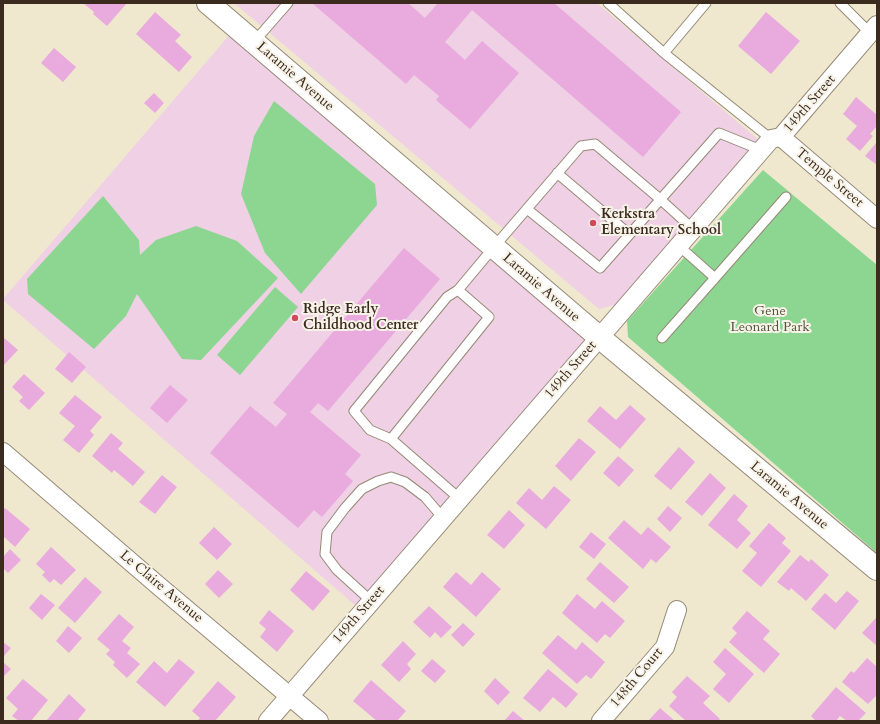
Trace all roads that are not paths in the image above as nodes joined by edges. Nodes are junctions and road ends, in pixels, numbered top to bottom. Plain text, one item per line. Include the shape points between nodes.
1 (208, 3) edge
2 (288, 3) edge
3 (608, 3) edge
4 (623, 3) edge
5 (706, 3) edge
6 (840, 3) edge
7 (616, 11) junction
8 (873, 29) edge
9 (254, 42) junction
10 (664, 53) junction
11 (771, 142) junction
12 (558, 174) junction
13 (786, 197) dead end
14 (660, 199) junction
15 (527, 209) junction
16 (877, 219) edge
17 (693, 229) junction
18 (630, 234) junction
19 (679, 246) junction
20 (494, 247) junction
21 (714, 278) junction
22 (458, 290) junction
23 (599, 337) junction
24 (662, 338) dead end
25 (391, 439) junction
26 (3, 452) edge
27 (460, 499) junction
28 (443, 518) junction
29 (877, 568) edge
30 (371, 601) junction
31 (677, 610) dead end
32 (290, 696) junction
33 (268, 721) edge
34 (319, 721) edge
35 (601, 721) edge

1 - 9 street, Laramie Avenue
2 - 9 lane
3 - 7 lane
4 - 7 lane
5 - 10 lane
6 - 8 lane
7 - 10 lane
8 - 11 street, 149th Street
9 - 20 street, Laramie Avenue
10 - 11 lane
11 - 14 lane via 719,133
11 - 16 street, Temple Street
11 - 17 street, 149th Street
12 - 14 lane via 581,146 595,144
12 - 15 lane
12 - 18 lane
13 - 21 lane
14 - 17 lane
14 - 18 lane
15 - 18 lane via 600,268
15 - 20 lane
17 - 19 street, 149th Street
19 - 21 lane
19 - 23 street, 149th Street
20 - 22 lane
20 - 23 street, Laramie Avenue
21 - 24 lane
22 - 25 lane via 489,317
22 - 25 lane via 447,297 354,411 370,430
23 - 27 street, 149th Street
23 - 29 street, Laramie Avenue
25 - 27 lane
26 - 32 street, Le Claire Avenue
27 - 28 street, 149th Street
28 - 30 street, 149th Street
28 - 30 lane via 425,497 405,482 391,477 362,489 345,508 327,532 325,554 337,570
30 - 32 street, 149th Street
31 - 35 street, 148th Court via 665,647
32 - 33 street, 149th Street
32 - 34 street, Le Claire Avenue

